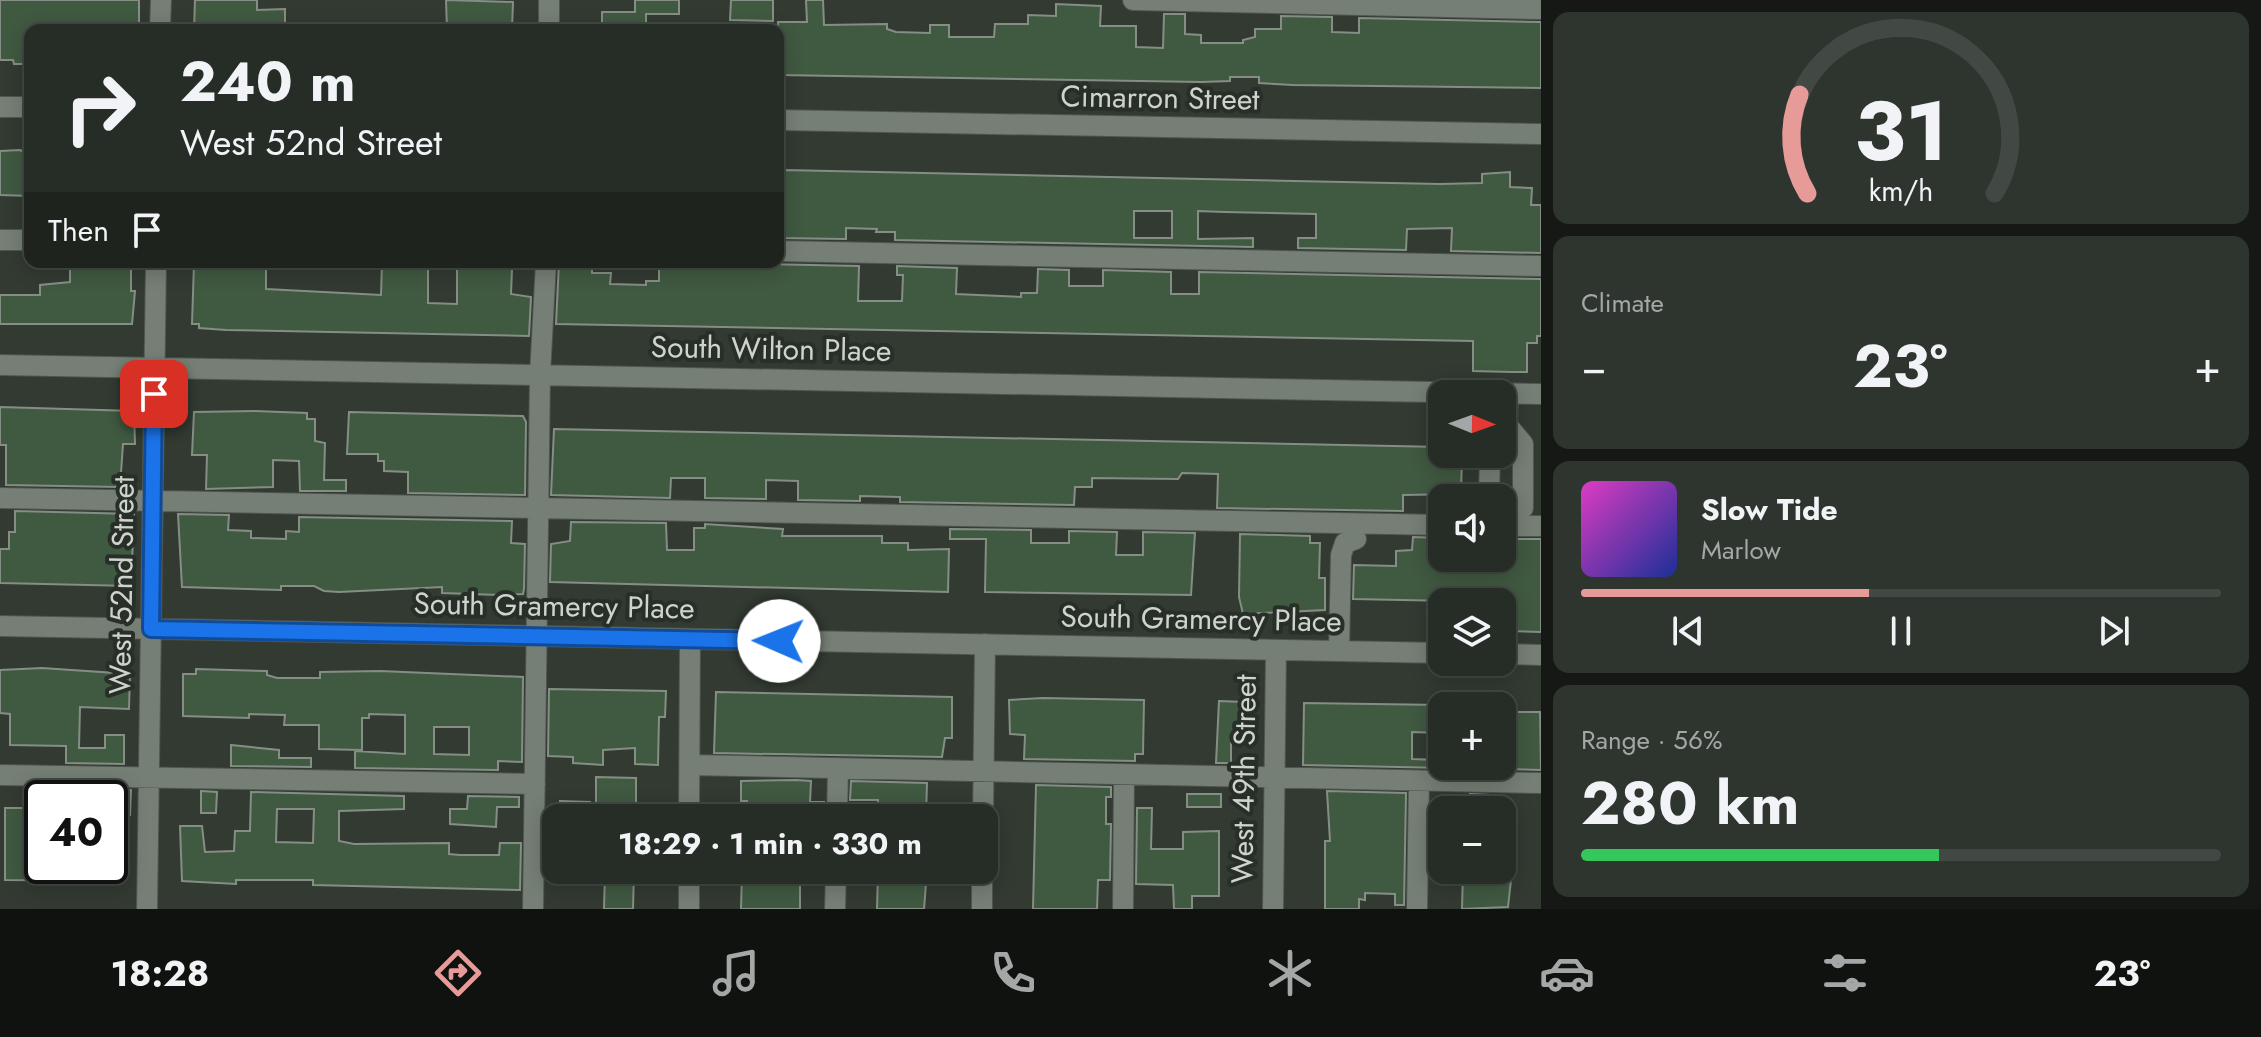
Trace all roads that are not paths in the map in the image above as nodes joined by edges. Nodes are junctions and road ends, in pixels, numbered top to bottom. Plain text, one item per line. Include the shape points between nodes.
1 (161, 0) edge
2 (549, 0) edge
3 (1133, 0) edge
4 (1541, 9) edge
5 (160, 24) edge
6 (549, 24) edge
7 (0, 107) edge
8 (24, 107) edge
9 (784, 120) edge
10 (1541, 134) edge
11 (0, 240) edge
12 (24, 240) edge
13 (784, 251) edge
14 (1541, 266) edge
15 (156, 268) edge
16 (546, 268) edge
17 (0, 365) edge
18 (155, 367) junction
19 (540, 375) junction
20 (1428, 392) edge
21 (1516, 393) edge
22 (1541, 394) edge
23 (1516, 437) edge
24 (0, 498) edge
25 (153, 502) junction
26 (538, 508) junction
27 (1516, 509) edge
28 (1428, 525) edge
29 (1516, 526) edge
30 (1541, 526) edge
31 (1356, 539) dead end
32 (0, 626) edge
33 (151, 629) junction
34 (537, 636) junction
35 (690, 639) junction
36 (985, 644) junction
37 (1276, 650) junction
38 (1339, 651) junction
39 (1428, 653) edge
40 (1516, 654) edge
41 (1541, 655) edge
42 (690, 765) junction
43 (838, 769) junction
44 (983, 773) junction
45 (0, 775) edge
46 (1124, 775) junction
47 (148, 778) junction
48 (1274, 778) junction
49 (1419, 781) junction
50 (1541, 783) edge
51 (535, 784) junction
52 (689, 804) edge
53 (837, 804) edge
54 (983, 804) edge
55 (689, 884) edge
56 (836, 884) edge
57 (982, 884) edge
58 (147, 909) edge
59 (533, 909) edge
60 (689, 909) edge
61 (835, 909) edge
62 (982, 909) edge
63 (1123, 909) edge
64 (1273, 909) edge
65 (1417, 909) edge

1 - 5 street
2 - 6 street
3 - 4 street
7 - 8 street
9 - 10 street, Cimarron Street
11 - 12 street
13 - 14 street
15 - 18 street, West 52nd Street
16 - 19 street
17 - 18 street, South Wilton Place
18 - 19 street, South Wilton Place
18 - 25 street, West 52nd Street
19 - 20 street, South Wilton Place
19 - 26 street
21 - 22 street, South Wilton Place
23 - 27 street via 1523,444 1523,508
24 - 25 street
25 - 26 street
25 - 33 street, West 52nd Street
26 - 28 street
26 - 34 street
29 - 30 street
31 - 38 street via 1345,543 1341,555
32 - 33 street, South Gramercy Place
33 - 34 street, South Gramercy Place
33 - 47 street, West 52nd Street
34 - 35 street, South Gramercy Place
34 - 51 street
35 - 36 street, South Gramercy Place
35 - 42 street
36 - 37 street, South Gramercy Place
36 - 44 street
37 - 38 street, South Gramercy Place
37 - 48 street, West 49th Street
38 - 39 street, South Gramercy Place
40 - 41 street
42 - 43 street
42 - 52 street
43 - 44 street
43 - 53 street
44 - 46 street
44 - 54 street
45 - 47 street
46 - 48 street
46 - 63 street
47 - 51 street
47 - 58 street, West 52nd Street
48 - 49 street
48 - 64 street, West 49th Street
49 - 50 street
49 - 65 street
51 - 59 street
55 - 60 street
56 - 61 street
57 - 62 street

